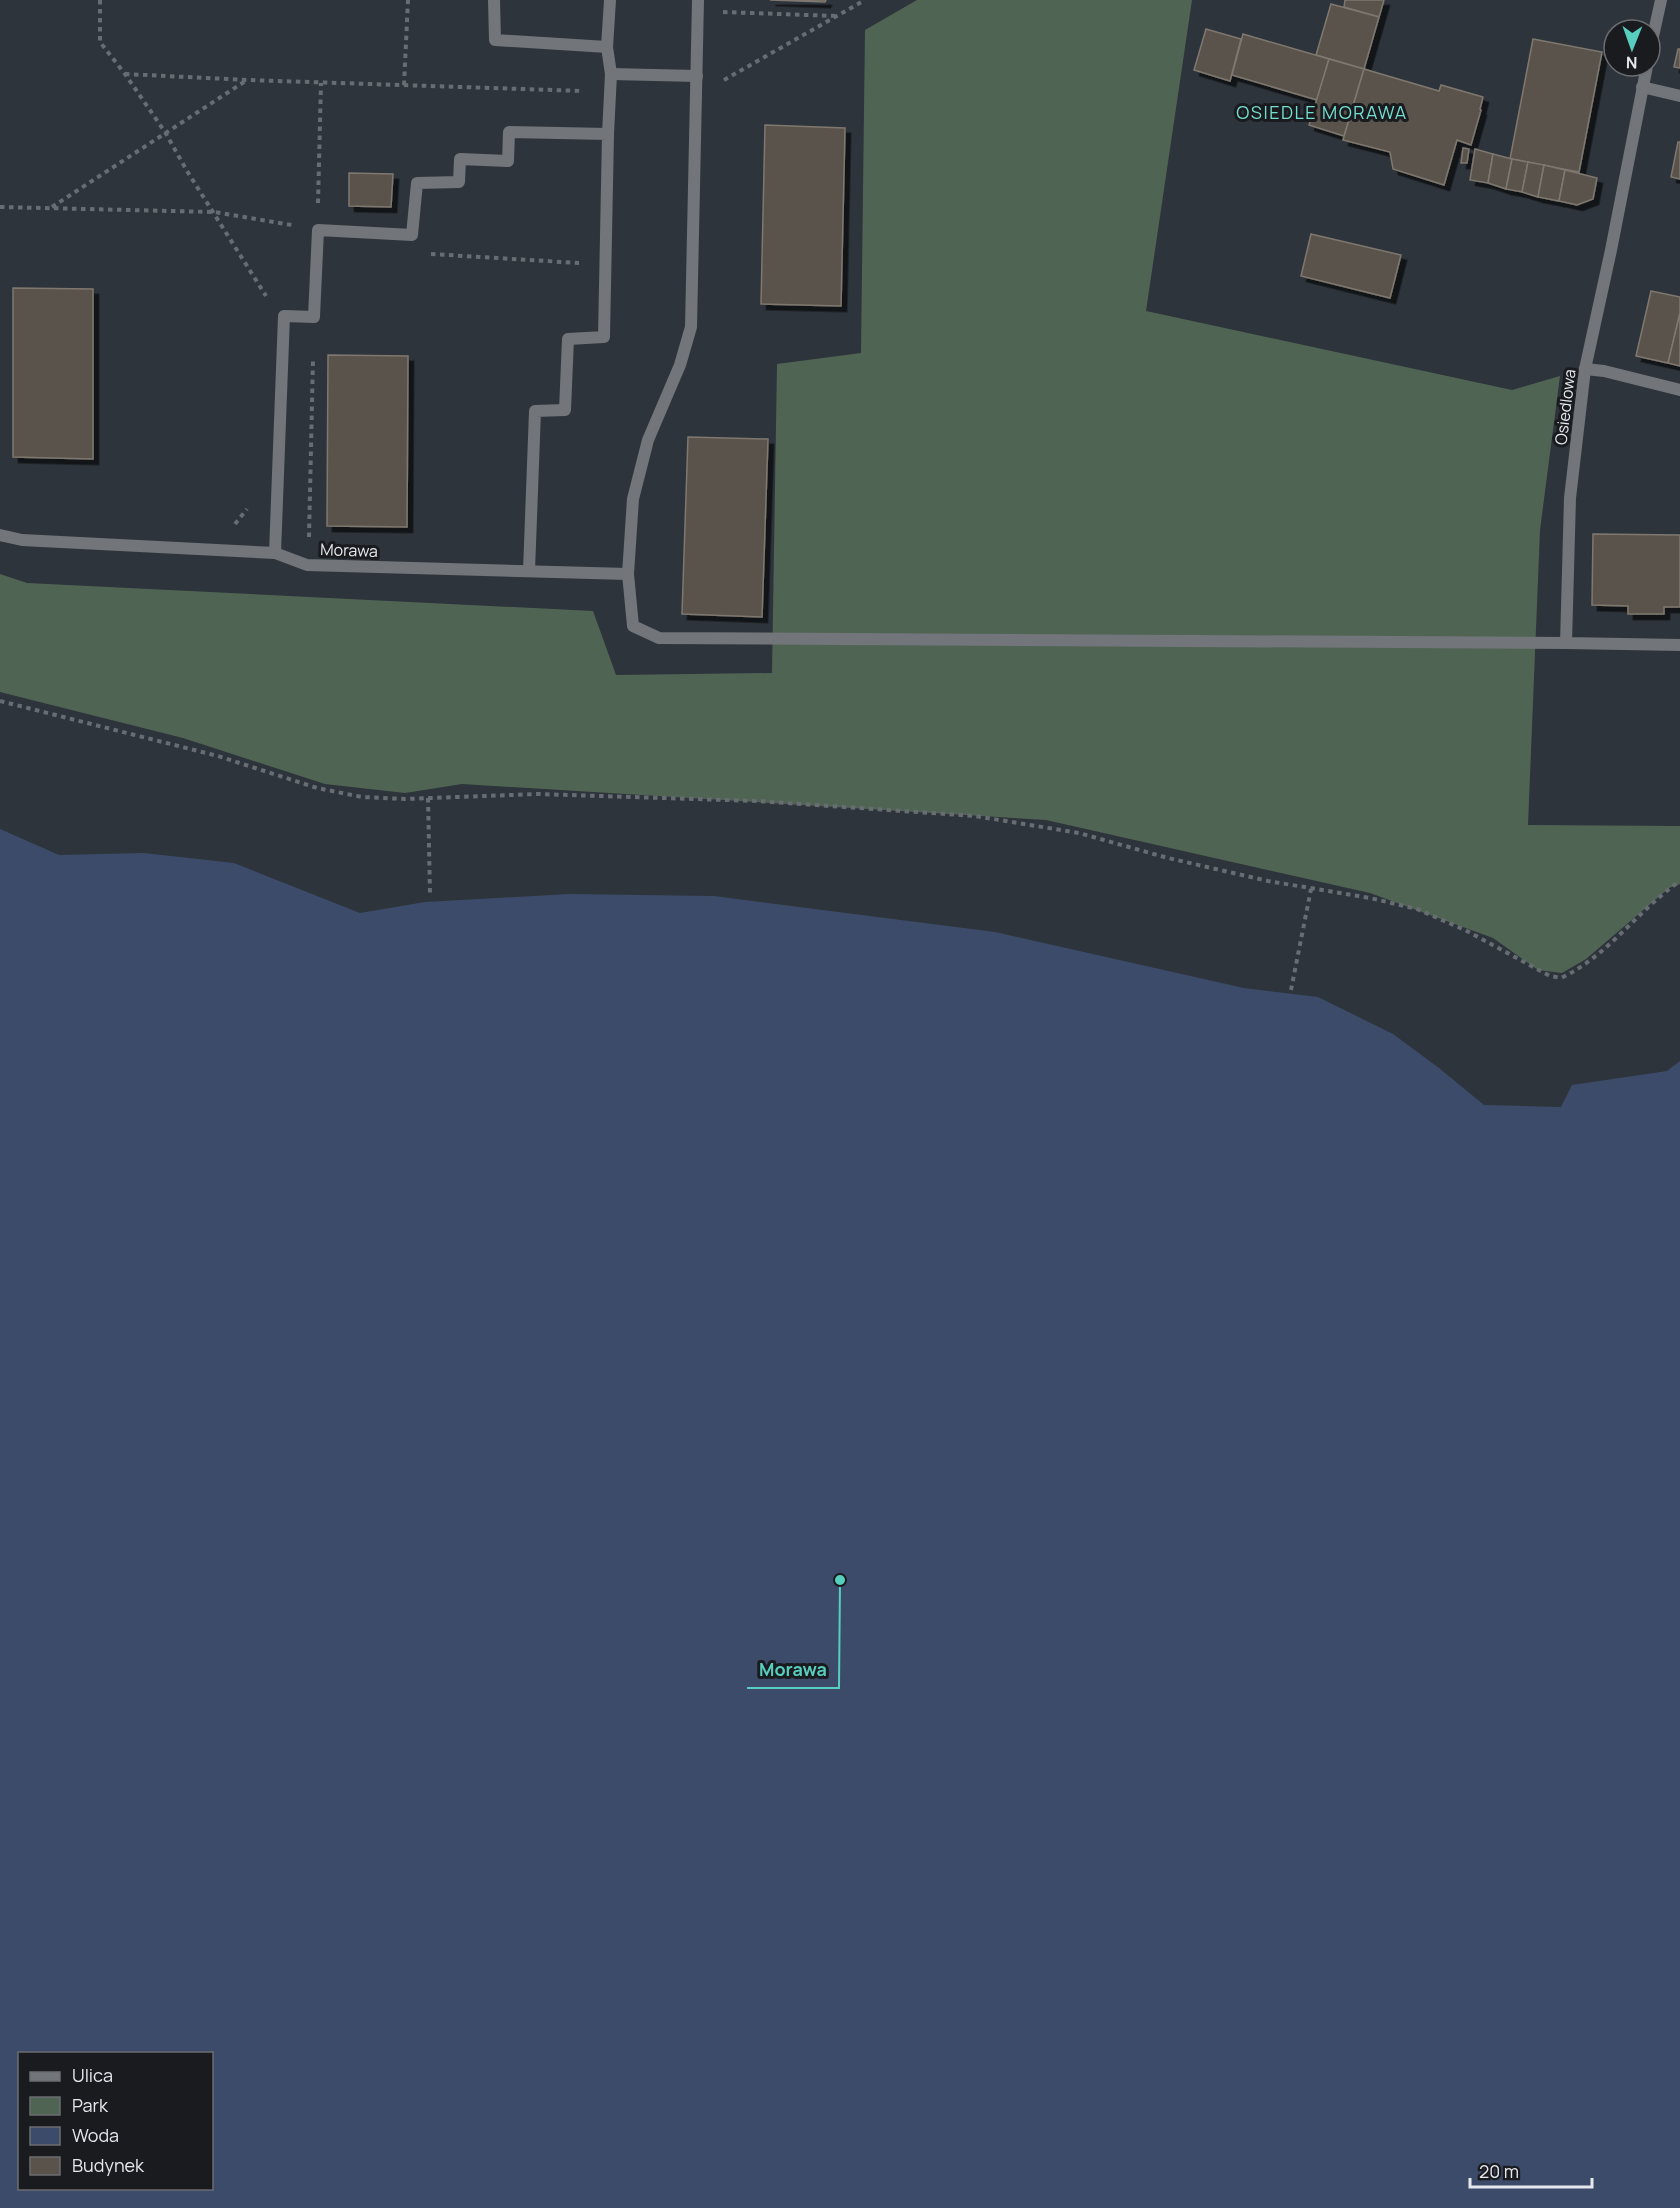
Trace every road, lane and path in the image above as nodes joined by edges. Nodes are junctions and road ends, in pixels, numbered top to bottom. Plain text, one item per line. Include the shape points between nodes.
1 (100, 0) edge
2 (408, 0) edge
3 (494, 0) edge
4 (610, 0) edge
5 (865, 0) edge
6 (1660, 0) edge
7 (698, 5) edge
8 (836, 16) junction
9 (1656, 18) edge
10 (607, 47) junction
11 (125, 74) junction
12 (611, 74) junction
13 (697, 76) junction
14 (1644, 78) edge
15 (248, 80) junction
16 (321, 83) junction
17 (404, 86) junction
18 (1642, 87) junction
19 (609, 92) junction
20 (1680, 96) edge
21 (695, 97) junction
22 (165, 132) junction
23 (608, 134) junction
24 (0, 207) edge
25 (51, 207) junction
26 (214, 212) junction
27 (318, 230) junction
28 (430, 254) dead end
29 (584, 263) dead end
30 (284, 316) junction
31 (314, 317) junction
32 (1586, 369) junction
33 (1680, 390) edge
34 (0, 536) edge
35 (275, 553) junction
36 (308, 565) junction
37 (529, 571) junction
38 (628, 574) junction
39 (1566, 644) junction
40 (1680, 645) edge
41 (0, 700) edge
42 (428, 798) junction
43 (1680, 881) edge
44 (1311, 889) junction
45 (430, 894) dead end
46 (1291, 990) dead end

1 - 11 path via 99,42
2 - 17 path
3 - 10 street via 495,40
4 - 10 street
5 - 8 path
6 - 9 street
7 - 8 path
7 - 13 street
8 - 21 path
10 - 12 street
11 - 15 path
11 - 22 path
12 - 13 street
12 - 19 street
13 - 21 street
14 - 18 street, Osiedlowa
15 - 16 path
15 - 22 path
16 - 17 path
16 - 27 path
17 - 19 path
18 - 20 street
18 - 32 street, Osiedlowa
19 - 23 street
21 - 38 street via 690,327 680,365 648,440 633,499
22 - 25 path
22 - 26 path
23 - 27 street via 509,132 508,161 460,159 459,182 417,183 412,235
23 - 37 street via 604,337 568,339 565,410 535,411
24 - 25 path
25 - 26 path
26 - 27 path
26 - 30 path via 272,306
27 - 31 street
28 - 29 path
30 - 31 street
30 - 35 street
31 - 36 path
32 - 33 street
32 - 39 street, Osiedlowa via 1570,498
34 - 35 street, Morawa
35 - 36 street, Morawa
36 - 37 street, Morawa
37 - 38 street, Morawa
38 - 39 street via 633,626 659,638
39 - 40 street
41 - 42 path via 218,756 316,788 362,797
42 - 44 path via 537,794 757,801 975,816 1079,833 1168,858
42 - 45 path
43 - 44 path via 1662,893 1592,960 1561,978 1417,909
44 - 46 path

